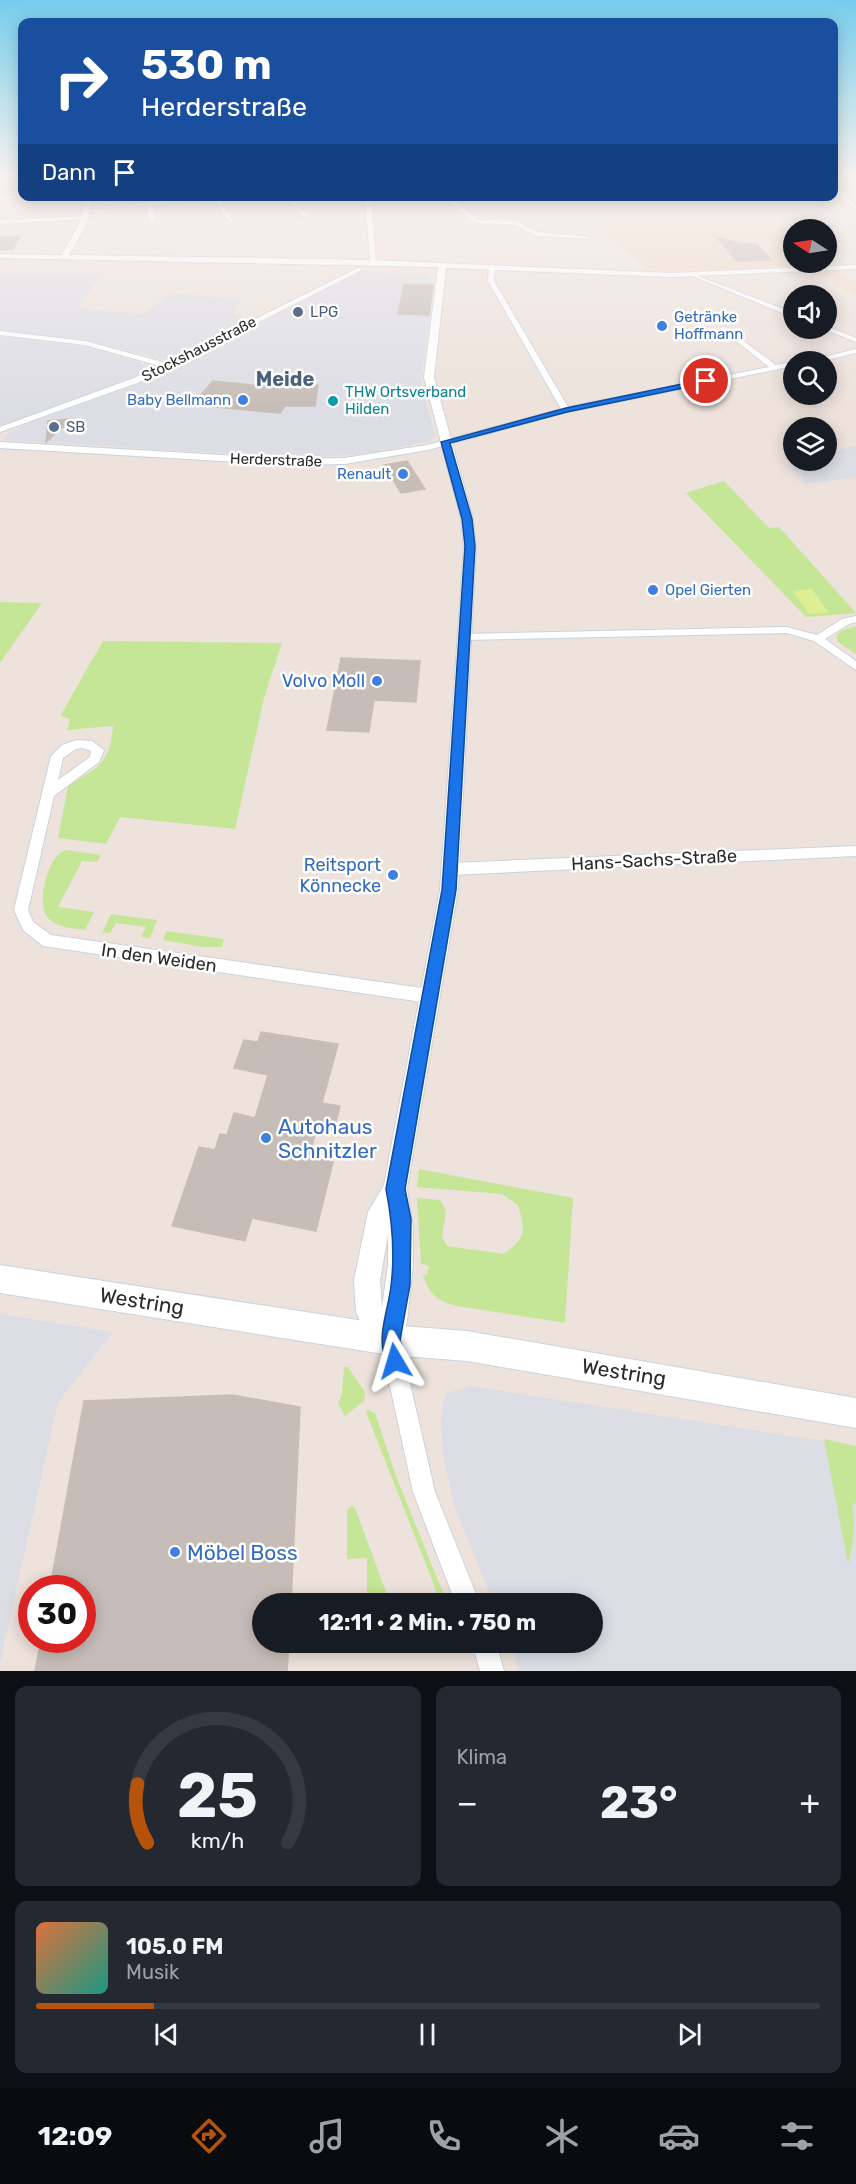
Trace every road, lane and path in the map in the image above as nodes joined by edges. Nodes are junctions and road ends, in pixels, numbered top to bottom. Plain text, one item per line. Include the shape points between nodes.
1 (66, 253) edge
2 (365, 253) edge
3 (0, 256) edge
4 (64, 256) junction
5 (364, 265) junction
6 (489, 267) junction
7 (856, 267) edge
8 (441, 268) junction
9 (430, 273) junction
10 (692, 274) junction
11 (439, 285) junction
12 (783, 311) edge
13 (723, 328) dead end
14 (837, 332) edge
15 (0, 333) edge
16 (856, 340) edge
17 (855, 351) edge
18 (837, 355) edge
19 (166, 365) junction
20 (783, 366) edge
21 (775, 368) junction
22 (566, 410) junction
23 (0, 430) edge
24 (445, 442) junction
25 (0, 445) edge
26 (856, 620) edge
27 (465, 637) junction
28 (818, 639) junction
29 (856, 666) edge
30 (48, 794) dead end
31 (856, 851) edge
32 (451, 868) junction
33 (429, 996) junction
34 (0, 1279) edge
35 (390, 1340) junction
36 (856, 1413) edge
37 (464, 1593) edge
38 (487, 1653) edge
39 (492, 1671) edge

1 - 4 street
2 - 5 street
3 - 4 street
4 - 5 street
5 - 8 street
5 - 9 street
5 - 19 street, Stockshausstraße
6 - 8 street
6 - 10 street
6 - 22 street via 491,282
7 - 10 street
8 - 9 street
8 - 11 street
9 - 11 street
10 - 12 street
11 - 24 street via 429,377
13 - 21 street
14 - 16 street
15 - 19 street via 86,343
17 - 18 street
19 - 23 street, Stockshausstraße via 138,380
20 - 21 street, Herderstraße
21 - 22 street, Herderstraße
22 - 24 street, Herderstraße
24 - 25 street, Herderstraße via 368,459 318,462
24 - 27 street via 467,519 470,546
26 - 28 street via 846,621
27 - 28 street via 786,630
27 - 32 street
28 - 29 street
30 - 33 street, In den Weiden via 21,910 28,926 48,941
31 - 32 street, Hans-Sachs-Straße
32 - 33 street
33 - 35 street via 396,1189 380,1212 367,1280 369,1312
34 - 35 main road, Westring
35 - 36 main road, Westring via 467,1346
35 - 37 street via 424,1492
38 - 39 street

